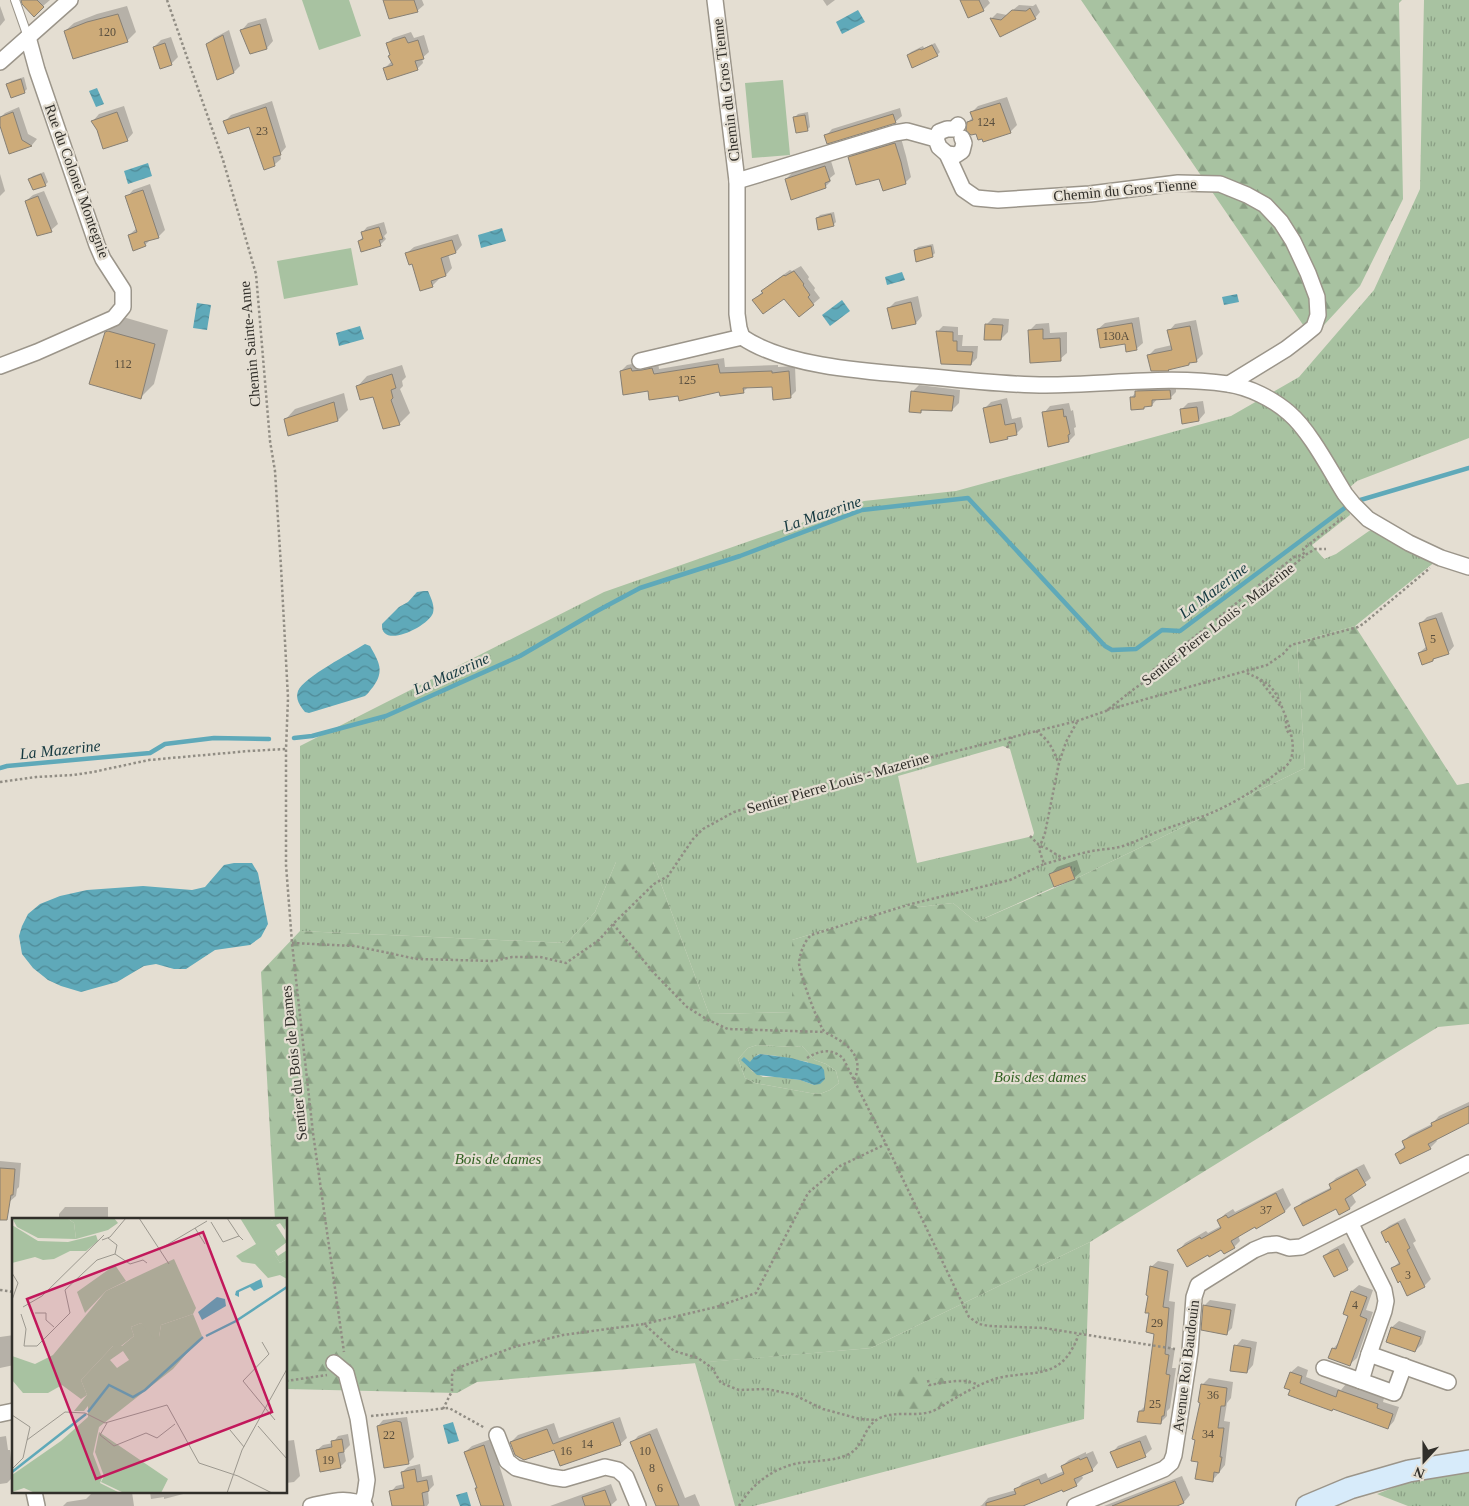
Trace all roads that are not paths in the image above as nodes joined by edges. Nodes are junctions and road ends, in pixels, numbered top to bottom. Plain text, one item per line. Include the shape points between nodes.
1 (15, 0) edge
2 (70, 0) edge
3 (715, 0) edge
4 (28, 37) junction
5 (0, 62) edge
6 (936, 139) junction
7 (947, 154) junction
8 (737, 181) junction
9 (742, 337) junction
10 (640, 361) dead end
11 (0, 366) edge
12 (1229, 384) junction
13 (1469, 567) edge
14 (1469, 1163) edge
15 (1350, 1224) junction
16 (1369, 1354) junction
17 (334, 1363) dead end
18 (1404, 1366) junction
19 (1324, 1368) dead end
20 (1361, 1381) junction
21 (1448, 1382) dead end
22 (497, 1435) road end
23 (1469, 1461) edge
24 (363, 1505) edge
25 (311, 1506) edge
26 (638, 1506) edge
27 (1074, 1506) edge
28 (1307, 1506) edge

1 - 4 lane
2 - 4 street
3 - 8 street, Chemin du Gros Tienne
4 - 5 street
4 - 11 street, Rue du Colonel Montegnie via 97,245 123,290 123,307 114,318
6 - 7 street, Chemin du Gros Tienne via 939,148
6 - 7 street via 939,132 947,128 960,131 964,143 962,151 956,155
6 - 8 street, Chemin du Gros Tienne via 901,132
7 - 12 street, Chemin du Gros Tienne via 963,189 976,198 998,200 1090,194 1195,183 1220,184 1265,206 1293,241 1317,297 1318,315 1314,327 1286,350
8 - 9 street, Chemin du Gros Tienne via 738,314
9 - 10 street
9 - 12 street via 795,360 836,368 995,383 1046,385 1168,381
12 - 13 street via 1268,398 1289,412 1302,425 1345,494 1363,516 1409,543
14 - 15 street, Avenue Roi Baudouin
15 - 16 street via 1384,1290 1386,1301
15 - 27 street, Avenue Roi Baudouin via 1301,1247 1266,1245 1198,1285 1171,1463 1164,1469
16 - 18 street
16 - 20 street
17 - 24 street via 346,1372 358,1418 367,1480
18 - 20 street via 1394,1393
18 - 21 street
19 - 20 street
22 - 26 street via 507,1461 516,1468 564,1478 605,1467 618,1470 626,1477
23 - 28 main road via 1409,1471 1350,1488
24 - 25 street via 341,1500

